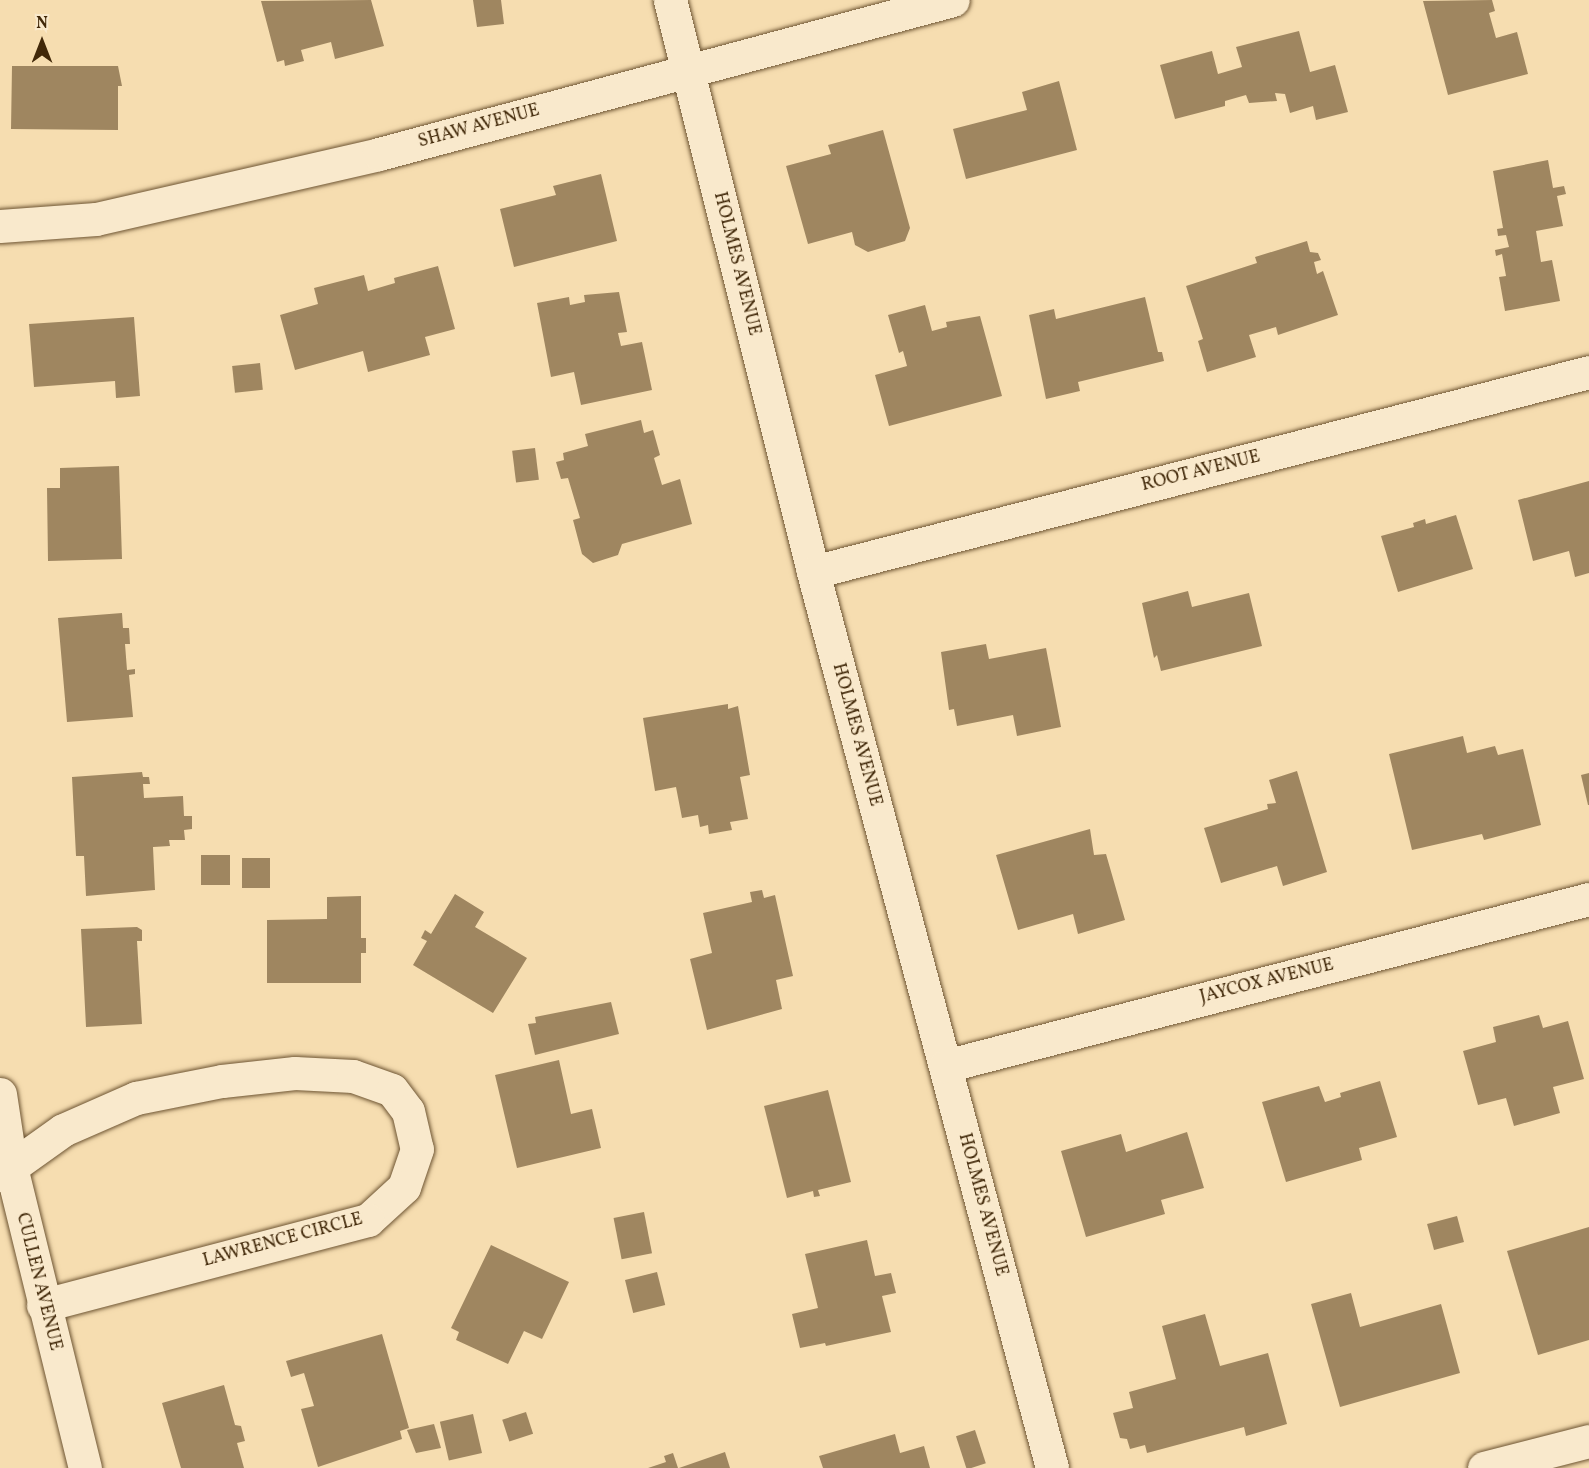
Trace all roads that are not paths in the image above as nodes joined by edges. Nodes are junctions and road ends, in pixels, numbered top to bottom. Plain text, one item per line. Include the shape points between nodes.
1 (670, 0) edge
2 (953, 0) edge
3 (688, 71) junction
4 (0, 226) edge
5 (1589, 372) edge
6 (813, 572) junction
7 (1589, 899) edge
8 (945, 1066) junction
9 (0, 1094) edge
10 (6, 1171) edge
11 (43, 1305) junction
12 (1589, 1441) edge
13 (85, 1468) edge
14 (1052, 1468) edge
15 (1484, 1468) edge

1 - 3 street, HOLMES AVENUE
2 - 3 street, SHAW AVENUE
3 - 4 street, SHAW AVENUE via 379,154 96,219
3 - 6 street, HOLMES AVENUE
5 - 6 street, ROOT AVENUE
6 - 8 street, HOLMES AVENUE
7 - 8 street, JAYCOX AVENUE
8 - 14 street, HOLMES AVENUE
9 - 10 street, CULLEN AVENUE
10 - 11 street, CULLEN AVENUE
10 - 11 street, LAWRENCE CIRCLE via 63,1130 136,1098 222,1081 295,1073 354,1076 392,1090 408,1111 417,1149 404,1187 368,1220
11 - 13 street, CULLEN AVENUE
12 - 15 street

